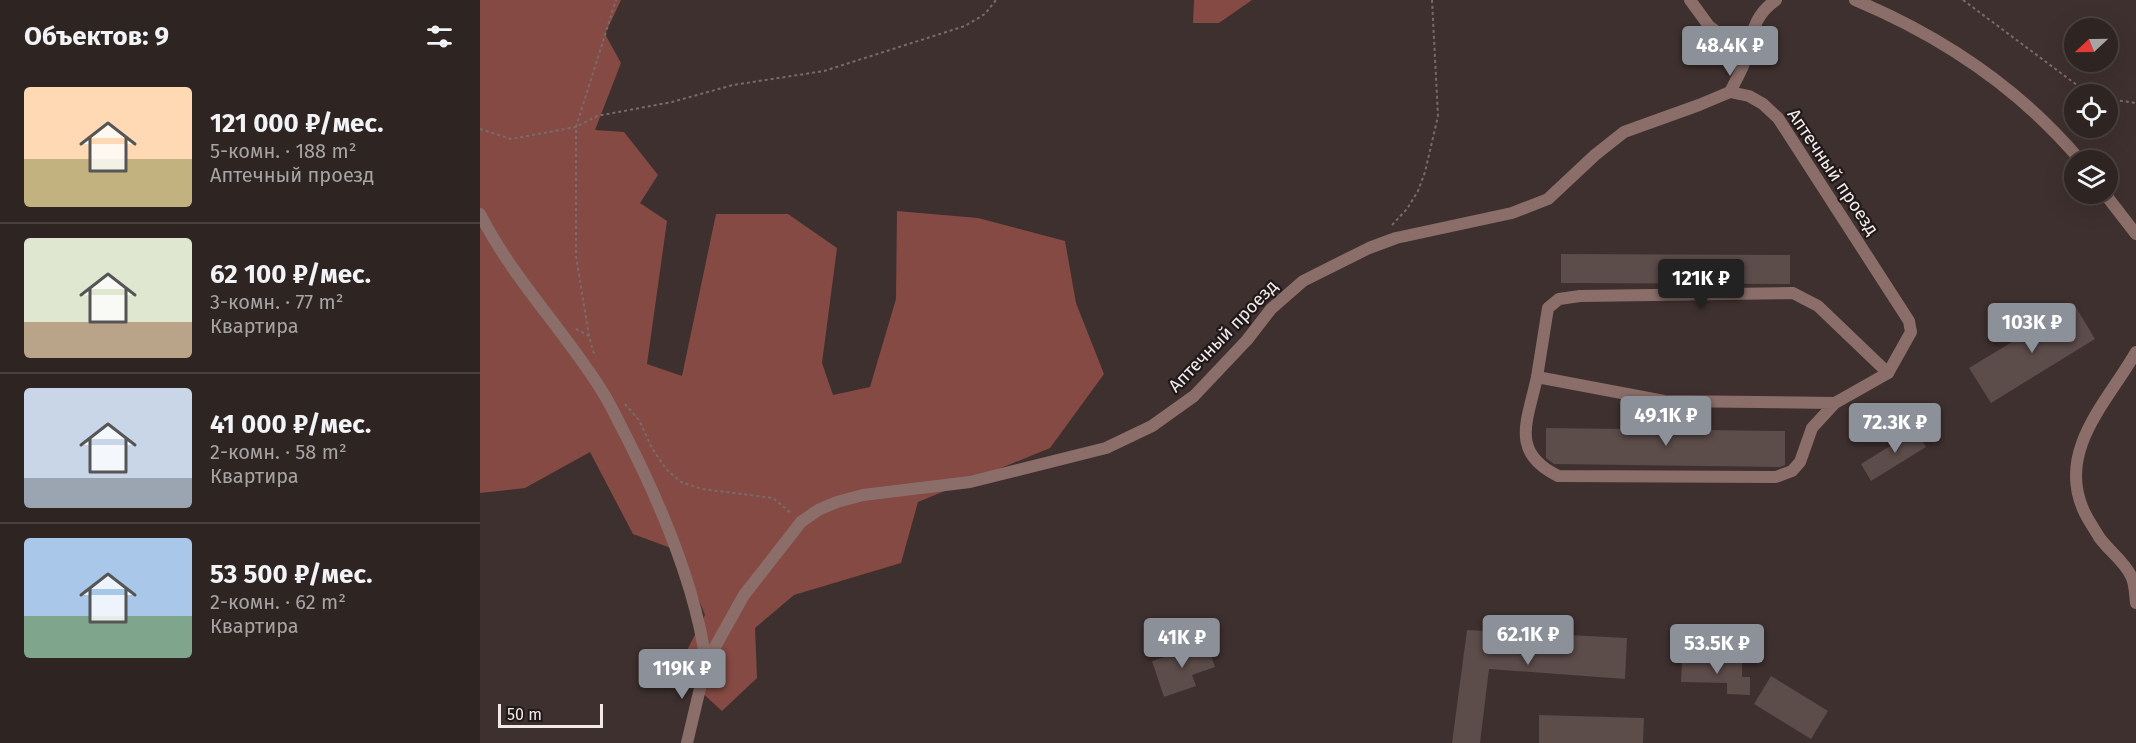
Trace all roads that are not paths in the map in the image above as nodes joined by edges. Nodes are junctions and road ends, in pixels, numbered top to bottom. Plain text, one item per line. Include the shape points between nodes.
1 (1690, 0) edge
2 (1776, 0) edge
3 (1855, 0) edge
4 (1746, 54) junction
5 (1730, 92) junction
6 (2071, 150) edge
7 (2113, 204) edge
8 (480, 214) edge
9 (2136, 234) edge
10 (2136, 352) edge
11 (1888, 373) junction
12 (1537, 377) junction
13 (1835, 403) junction
14 (2136, 603) edge
15 (706, 663) junction
16 (687, 743) edge

1 - 4 street via 1709,26
2 - 4 street via 1755,22
3 - 6 street via 1923,32 1971,62 2026,103
4 - 5 street
5 - 11 street, Аптечный проезд via 1749,96 1778,118 1909,321 1911,332
5 - 15 street, Аптечный проезд via 1624,132 1548,199 1529,208 1396,238 1303,281 1271,309 1194,396 1152,426 1106,448 969,482 863,495 837,502 801,522 744,595
7 - 9 street
8 - 15 street via 526,289 603,391 647,477 683,568
10 - 14 street via 2083,437 2077,487 2083,509 2101,540 2131,575
11 - 12 street via 1818,306 1793,293 1559,299 1548,308
11 - 13 street
12 - 13 street via 1664,400
12 - 13 street via 1525,441 1543,468 1558,476 1776,477 1792,471 1800,462 1812,428
15 - 16 street, Аптечный проезд

